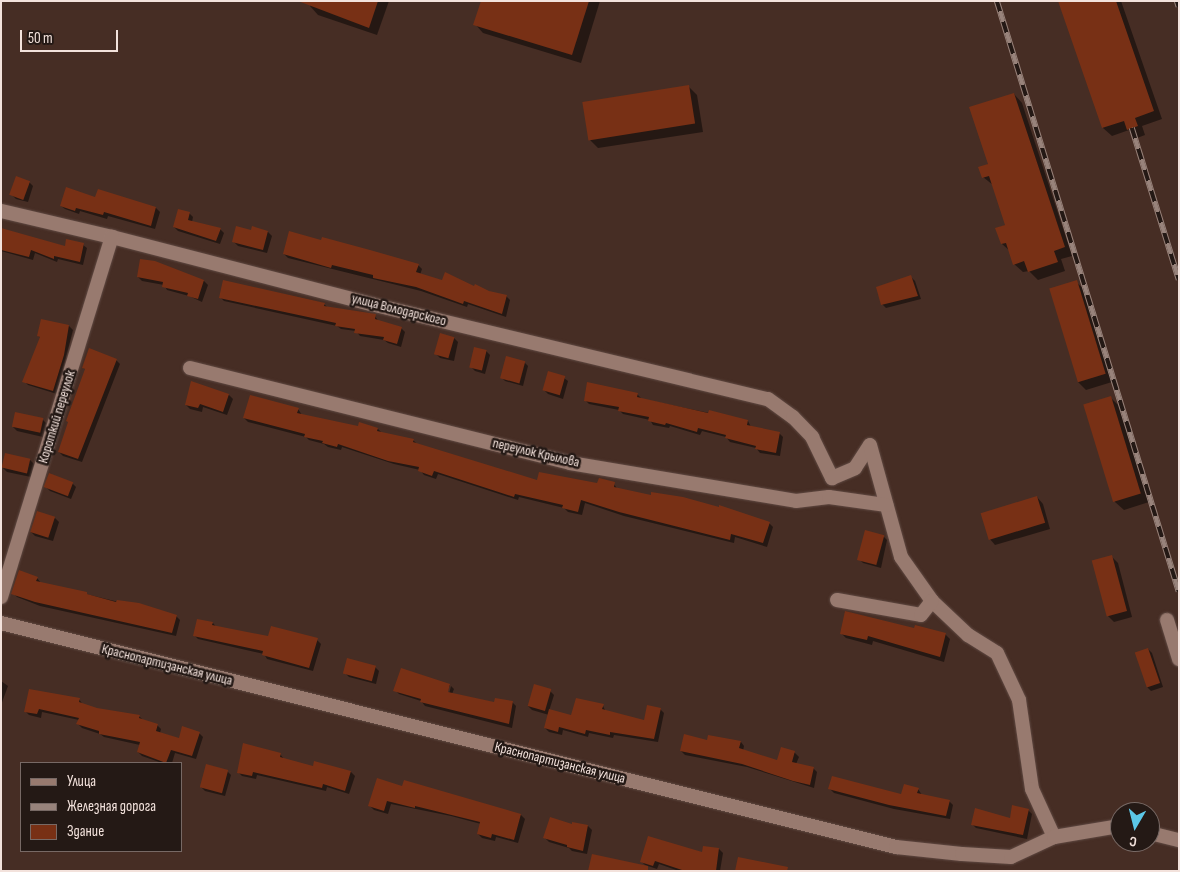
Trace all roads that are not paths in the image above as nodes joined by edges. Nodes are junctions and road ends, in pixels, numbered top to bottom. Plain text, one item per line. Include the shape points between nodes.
1 (1, 211) edge
2 (112, 237) junction
3 (190, 368) dead end
4 (832, 478) junction
5 (829, 497) junction
6 (886, 505) junction
7 (1, 597) edge
8 (837, 600) dead end
9 (932, 601) junction
10 (1167, 620) dead end
11 (1, 623) edge
12 (1179, 659) edge
13 (1110, 828) edge
14 (1160, 835) edge
15 (1054, 837) junction
16 (1179, 840) edge

1 - 2 street, улица Володарского
2 - 4 street, улица Володарского via 372,304 768,399 793,417 812,437
2 - 7 street, Короткий переулок
3 - 5 street, переулок Крылова via 570,462 796,501
4 - 5 street
4 - 6 street via 855,468 870,445
5 - 6 street, переулок Крылова
6 - 9 street via 901,557
8 - 9 street via 921,615
9 - 15 street via 968,635 997,654 1020,700 1032,789
10 - 12 street
11 - 15 street, Краснопартизанская улица via 896,847 1011,857
13 - 15 street, Краснопартизанская улица
14 - 16 street

